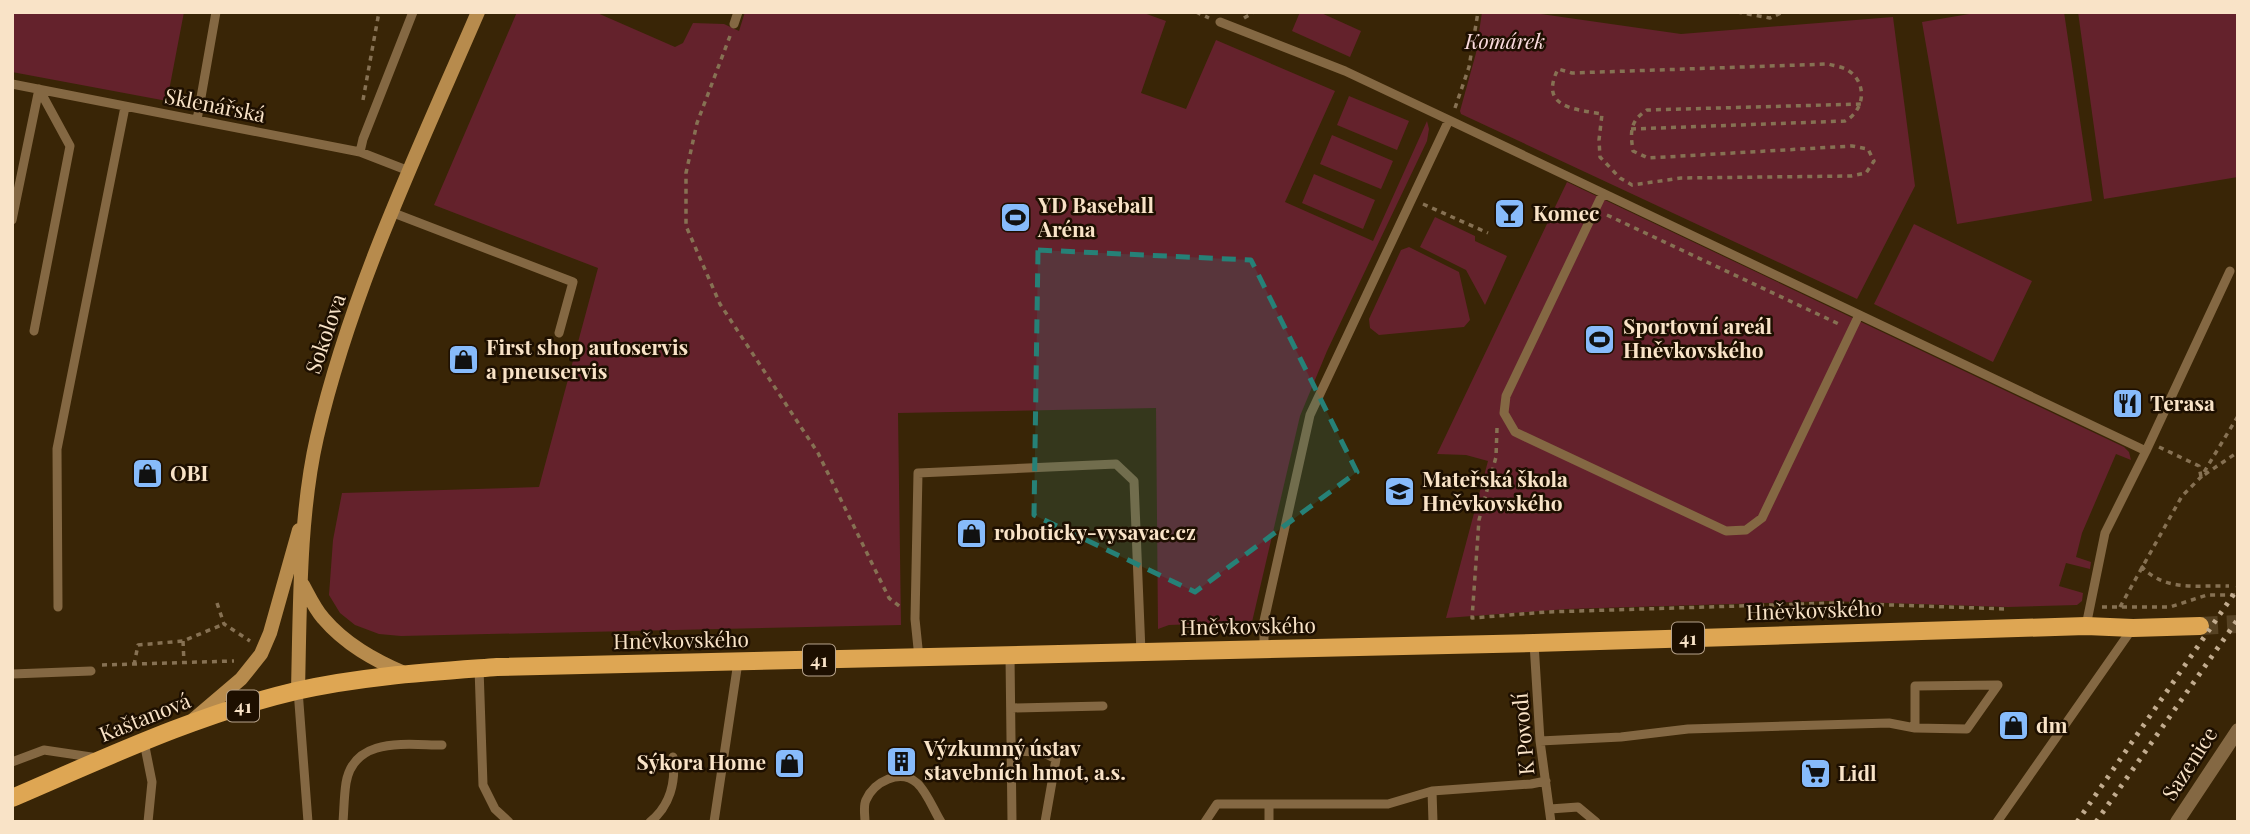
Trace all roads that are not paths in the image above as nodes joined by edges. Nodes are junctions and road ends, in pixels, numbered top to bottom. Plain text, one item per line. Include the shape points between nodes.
1 (216, 12) edge
2 (413, 12) edge
3 (478, 12) edge
4 (738, 12) edge
5 (1220, 22) dead end
6 (734, 24) road end
7 (12, 84) edge
8 (39, 89) junction
9 (125, 107) junction
10 (197, 120) junction
11 (1449, 120) junction
12 (360, 152) junction
13 (410, 171) junction
14 (1603, 193) junction
15 (391, 212) junction
16 (12, 220) edge
17 (2230, 271) dead end
18 (1859, 315) junction
19 (34, 331) dead end
20 (559, 333) dead end
21 (2148, 447) junction
22 (306, 508) junction
23 (302, 584) junction
24 (58, 607) dead end
25 (2086, 626) junction
26 (2200, 626) tunnel mouth
27 (2133, 628) junction
28 (1534, 643) junction
29 (1264, 649) junction
30 (1141, 652) junction
31 (1010, 656) junction
32 (919, 658) junction
33 (738, 662) junction
34 (479, 668) junction
35 (91, 671) dead end
36 (404, 673) junction
37 (12, 674) edge
38 (298, 690) junction
39 (1103, 706) dead end
40 (1012, 708) junction
41 (188, 724) junction
42 (1915, 728) junction
43 (2238, 730) edge
44 (144, 741) junction
45 (1540, 741) junction
46 (442, 745) dead end
47 (1012, 751) junction
48 (673, 757) dead end
49 (104, 759) junction
50 (12, 762) edge
51 (1546, 781) junction
52 (1432, 791) junction
53 (12, 797) edge
54 (1269, 805) junction
55 (1550, 809) junction
56 (148, 822) edge
57 (308, 822) edge
58 (343, 822) edge
59 (509, 822) edge
60 (650, 822) edge
61 (715, 822) edge
62 (865, 822) edge
63 (941, 822) edge
64 (1012, 822) edge
65 (1045, 822) edge
66 (1205, 822) edge
67 (1269, 822) edge
68 (1433, 822) edge
69 (1552, 822) edge
70 (1596, 822) edge
71 (1997, 822) edge
72 (2177, 822) edge

1 - 10 lane
2 - 12 lane
3 - 13 street, Sokolova
4 - 6 lane
5 - 11 lane
7 - 8 lane, Sklenářská
8 - 9 lane, Sklenářská
8 - 16 lane
8 - 19 lane via 70,146
9 - 10 lane, Sklenářská
9 - 24 lane via 57,449
10 - 12 lane, Sklenářská
11 - 14 lane
11 - 29 lane via 1310,415 1264,621
12 - 13 lane, Sklenářská
13 - 15 street, Sokolova
14 - 18 lane
14 - 18 lane via 1506,396 1504,414 1515,432 1726,531 1746,530 1762,518
15 - 20 lane via 573,282
15 - 22 street, Sokolova via 337,361 316,439
17 - 21 lane
18 - 21 lane
21 - 25 lane via 2105,533
22 - 23 street, Sokolova
22 - 41 street via 261,654 240,680
23 - 36 street via 321,617 338,634 375,660
23 - 38 street, Sokolova
25 - 27 main road, Hněvkovského / 41
25 - 28 main road, Hněvkovského / 41
26 - 27 main road, Hněvkovského / 41
27 - 71 lane
28 - 29 main road, Hněvkovského / 41
28 - 45 lane, K Povodí
29 - 30 main road, Hněvkovského / 41
30 - 31 main road, Hněvkovského / 41
30 - 32 lane via 1135,481 1116,464 918,473 915,619
31 - 32 main road, Hněvkovského / 41
31 - 40 lane
32 - 33 main road, Hněvkovského / 41
33 - 34 main road, Hněvkovského / 41
33 - 61 lane
34 - 36 main road, Hněvkovského / 41
34 - 59 lane via 483,785 495,809
35 - 37 lane
36 - 38 main road, Hněvkovského / 41
38 - 41 main road, Kaštanová / 41
38 - 57 lane
39 - 40 lane
40 - 47 lane
41 - 44 main road, Kaštanová / 41
42 - 42 lane via 1967,729 1998,685 1915,686
42 - 45 lane via 1889,723 1688,729
43 - 72 street, Sazenice
44 - 49 main road, Kaštanová / 41
44 - 56 lane via 152,782
45 - 51 lane, K Povodí
46 - 58 lane via 390,744 370,749 355,760 346,780
47 - 64 lane
47 - 65 lane via 1042,752 1056,759
48 - 60 lane via 671,794
49 - 50 lane via 44,750
49 - 53 main road, Kaštanová / 41
51 - 52 lane
51 - 55 lane, K Povodí
52 - 54 lane via 1388,804
52 - 68 lane
54 - 66 lane via 1217,804
54 - 67 lane
55 - 69 lane, K Povodí
55 - 70 lane via 1578,807
62 - 63 lane via 864,802 887,778 917,783

